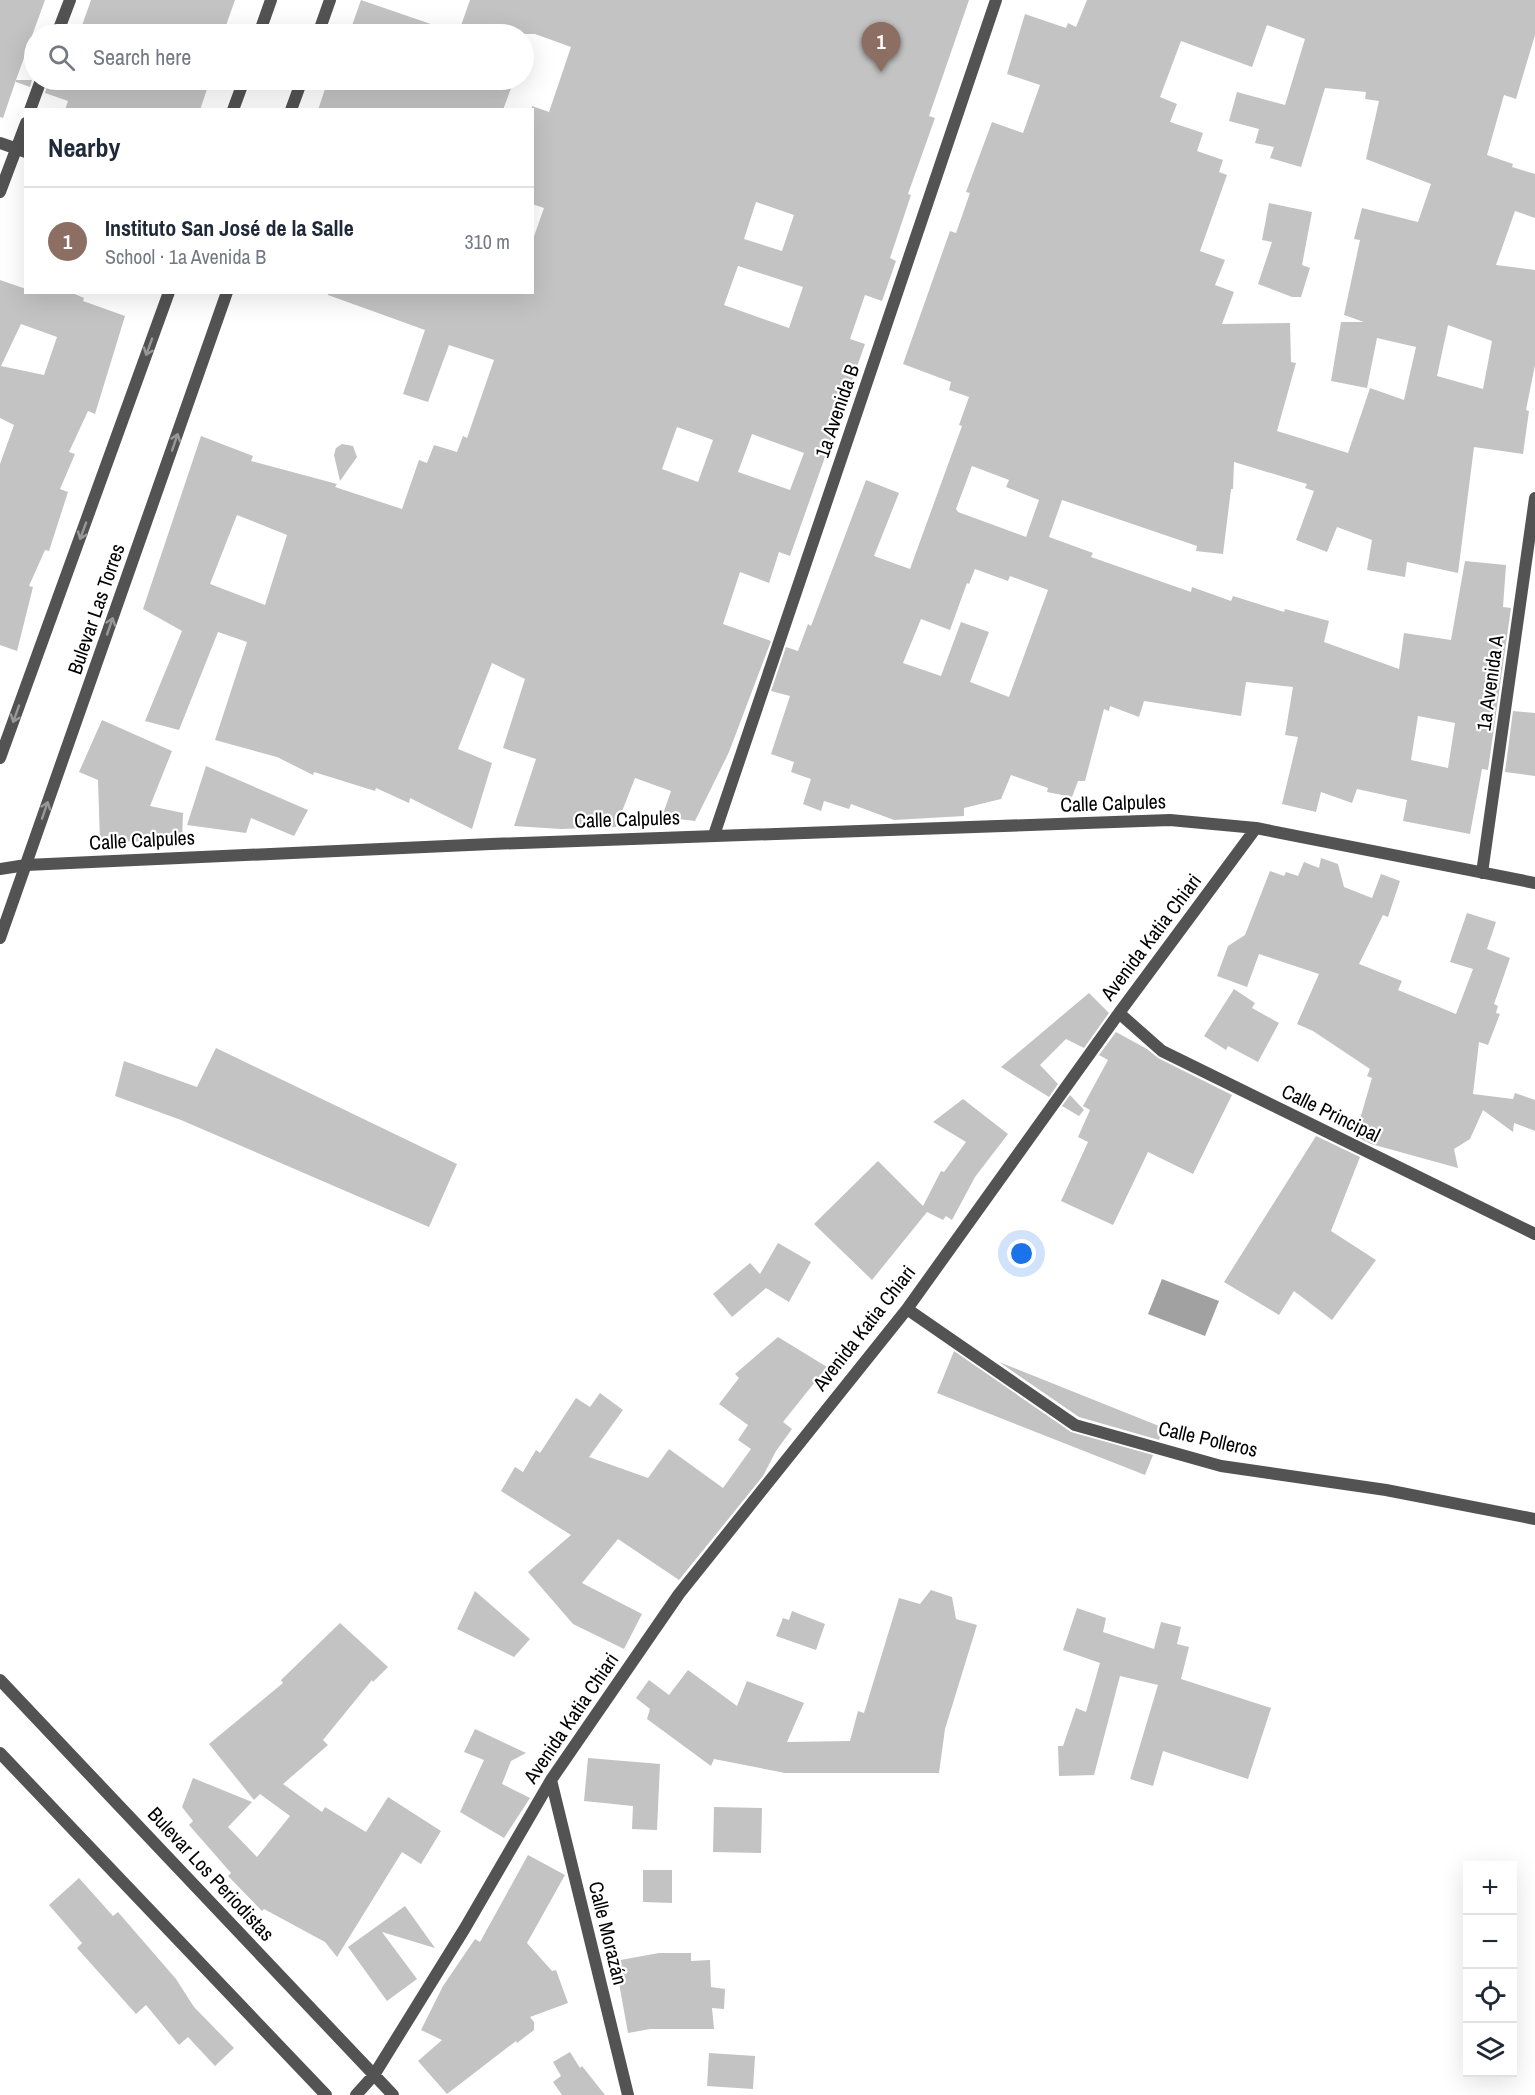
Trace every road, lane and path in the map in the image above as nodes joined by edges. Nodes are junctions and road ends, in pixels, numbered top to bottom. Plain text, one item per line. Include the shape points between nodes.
1 (70, 0) edge
2 (271, 0) edge
3 (330, 0) edge
4 (996, 0) edge
5 (61, 24) edge
6 (263, 24) edge
7 (322, 24) edge
8 (37, 90) edge
9 (240, 90) edge
10 (298, 90) edge
11 (31, 108) edge
12 (234, 108) edge
13 (292, 108) edge
14 (24, 134) edge
15 (0, 143) edge
16 (21, 151) edge
17 (0, 192) edge
18 (168, 294) edge
19 (226, 294) edge
20 (1535, 498) edge
21 (0, 759) edge
22 (1256, 828) junction
23 (714, 835) junction
24 (26, 865) junction
25 (0, 869) edge
26 (1482, 873) junction
27 (1535, 883) edge
28 (0, 938) edge
29 (1119, 1013) junction
30 (1535, 1234) edge
31 (907, 1309) junction
32 (1535, 1519) edge
33 (0, 1680) edge
34 (0, 1754) edge
35 (551, 1780) junction
36 (374, 2075) junction
37 (326, 2095) edge
38 (356, 2095) edge
39 (393, 2095) edge
40 (628, 2095) edge

1 - 5 street
2 - 6 street
3 - 7 street
4 - 23 street, 1a Avenida B
8 - 11 street
9 - 12 street
10 - 13 street
14 - 16 street
15 - 16 street
16 - 17 street
18 -> 21 street, Bulevar Las Torres
24 -> 19 street, Bulevar Las Torres
20 - 26 street, 1a Avenida A
22 - 23 street, Calle Calpules via 1170,820
22 - 26 street
22 - 29 street, Avenida Katia Chiari
23 - 24 street, Calle Calpules
24 - 25 street, Calle Calpules
24 - 28 street, Bulevar Las Torres
26 - 27 street
29 - 30 street, Calle Principal via 1162,1051
29 - 31 street, Avenida Katia Chiari
31 - 32 street, Calle Polleros via 1075,1425 1221,1466 1386,1490
31 - 35 street, Avenida Katia Chiari via 678,1594
33 - 36 street, Bulevar Los Periodistas
34 - 37 street
35 - 36 street, Avenida Katia Chiari
35 - 40 street, Calle Morazán
36 - 38 street, Avenida Katia Chiari
36 - 39 street, Bulevar Los Periodistas

